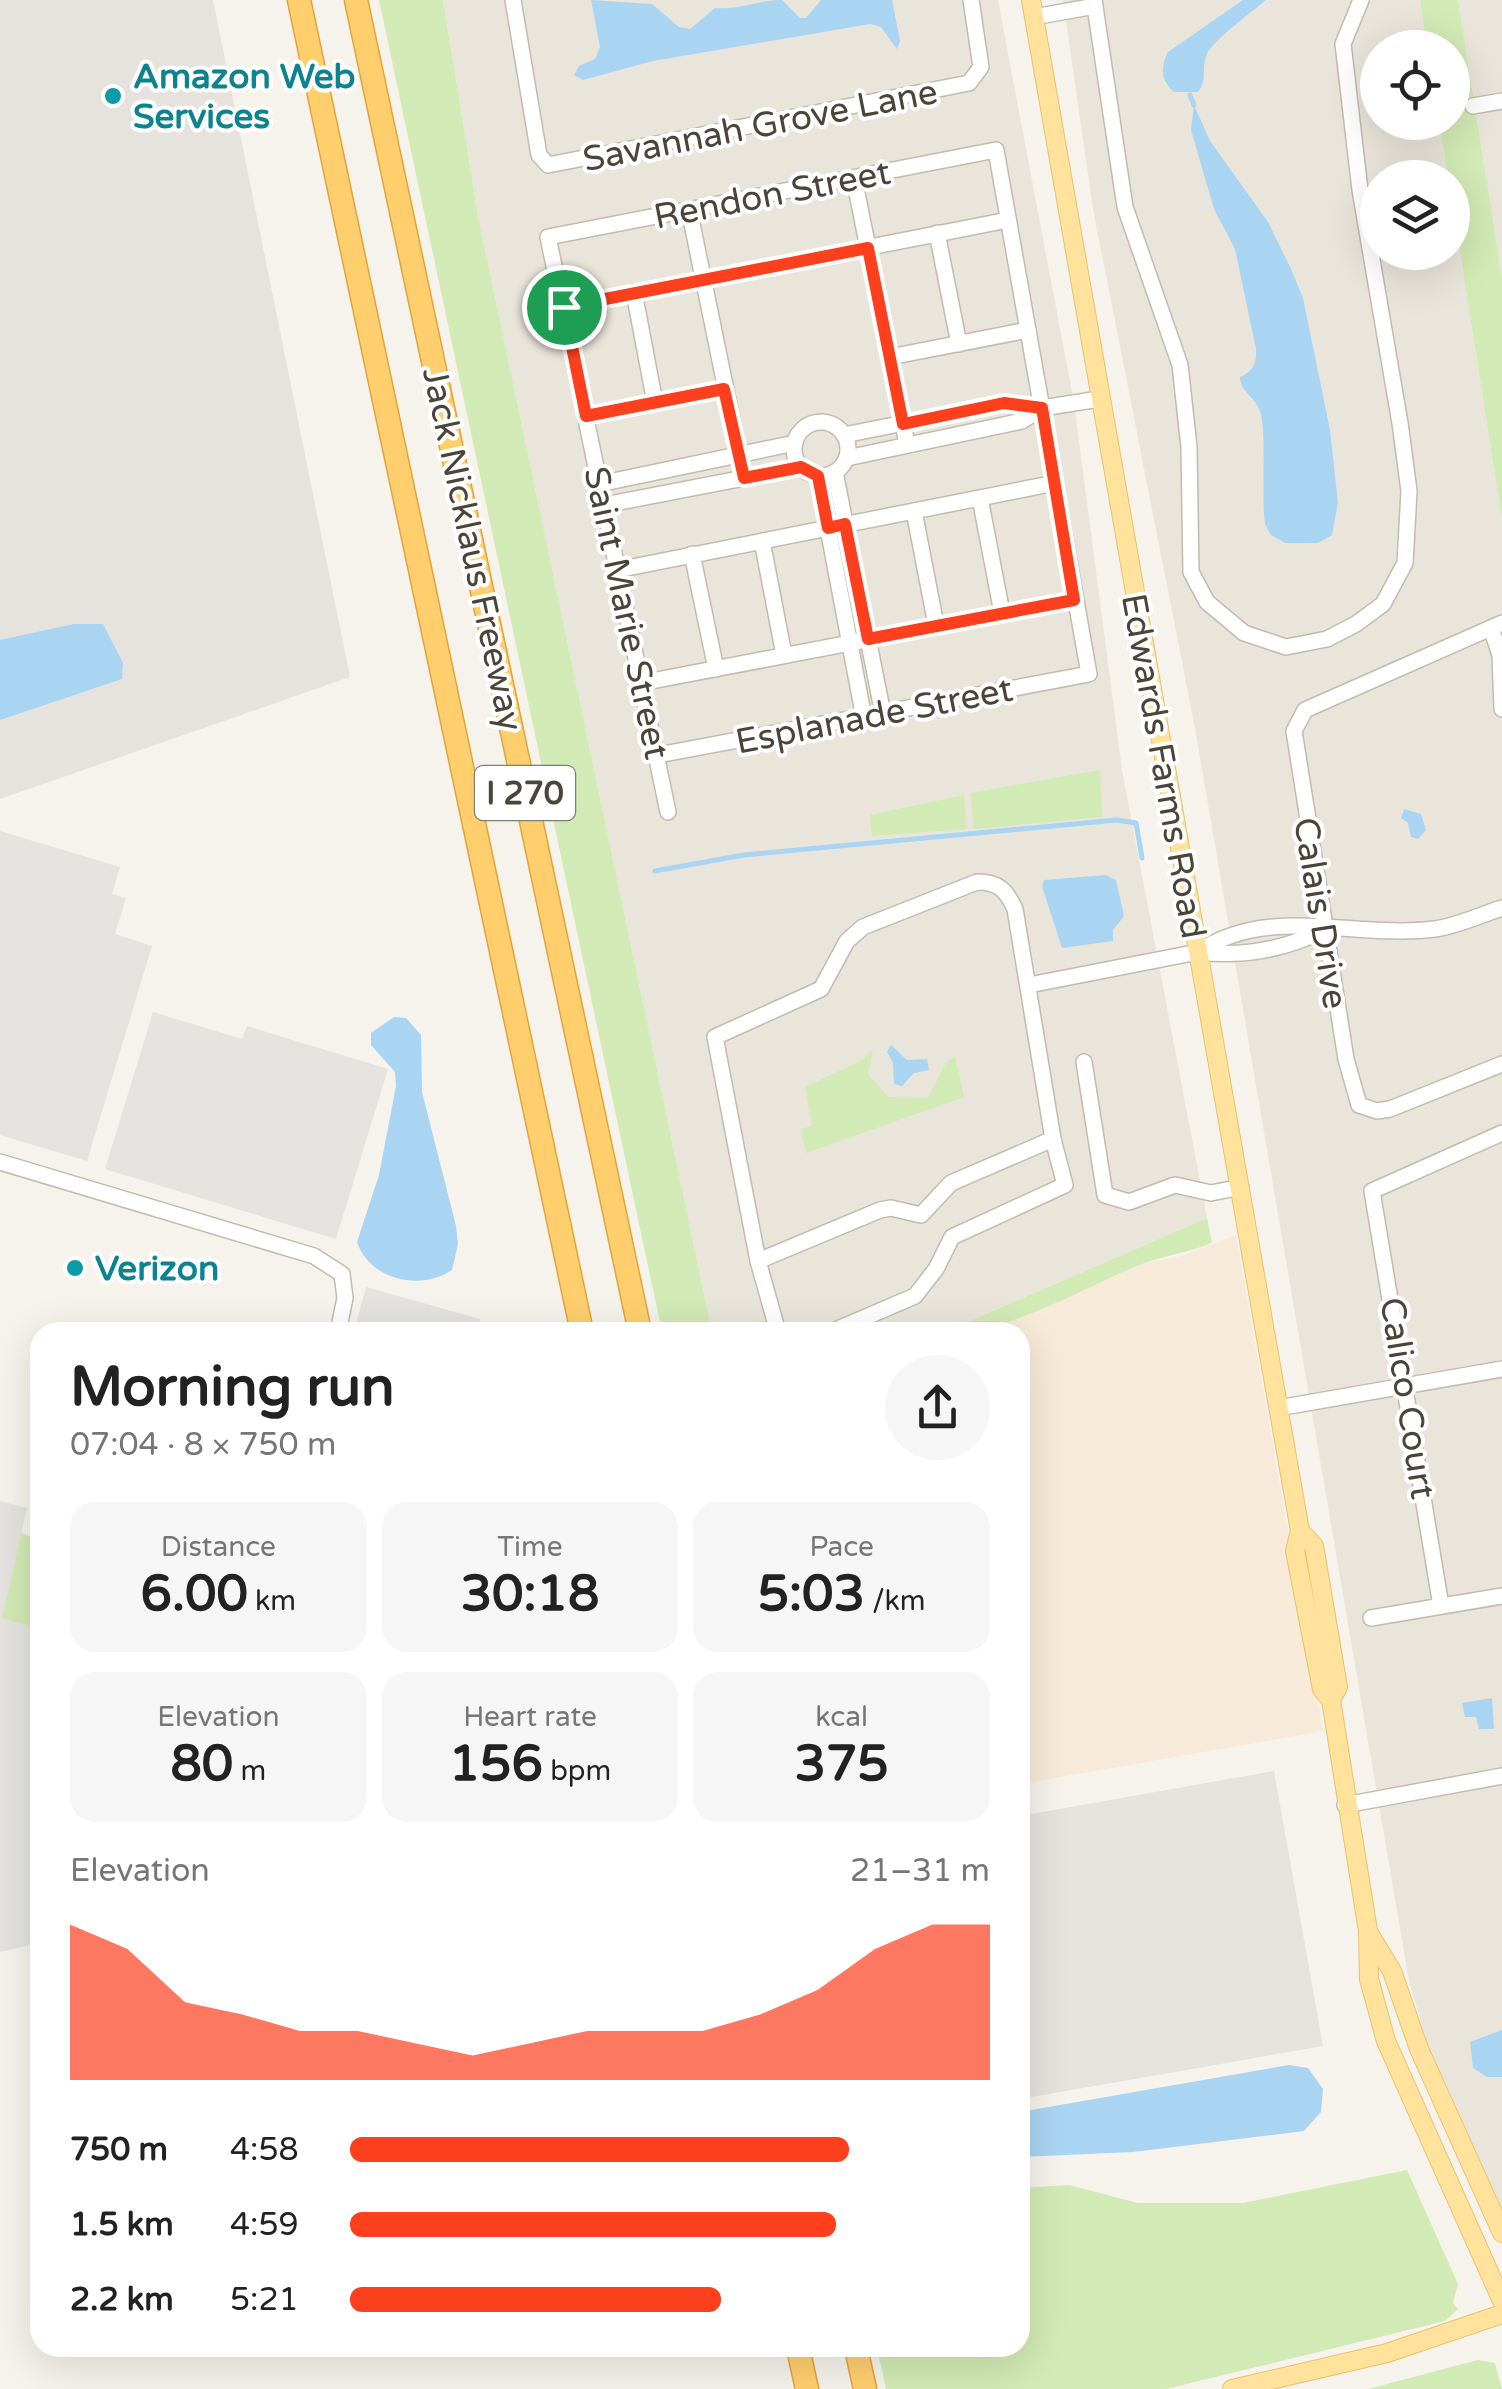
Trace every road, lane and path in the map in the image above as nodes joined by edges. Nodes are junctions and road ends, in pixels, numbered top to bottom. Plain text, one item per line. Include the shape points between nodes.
1 (299, 0) edge
2 (356, 0) edge
3 (513, 0) edge
4 (971, 0) edge
5 (1361, 0) edge
6 (1094, 3) edge
7 (1032, 8) edge
8 (1502, 100) edge
9 (1473, 106) dead end
10 (854, 178) junction
11 (689, 209) junction
12 (1008, 220) junction
13 (937, 232) junction
14 (548, 238) joint
15 (868, 248) junction
16 (703, 280) junction
17 (634, 292) junction
18 (564, 307) junction
19 (1028, 330) junction
20 (960, 344) junction
21 (890, 357) junction
22 (724, 389) junction
23 (1099, 399) junction
24 (656, 403) junction
25 (1042, 408) junction
26 (586, 416) junction
27 (903, 424) junction
28 (844, 435) junction
29 (794, 443) junction
30 (907, 444) junction
31 (739, 455) junction
32 (846, 458) junction
33 (801, 467) junction
34 (834, 472) junction
35 (818, 476) junction
36 (744, 478) junction
37 (1055, 483) junction
38 (600, 484) junction
39 (980, 498) junction
40 (604, 506) junction
41 (914, 511) junction
42 (836, 526) junction
43 (762, 541) junction
44 (692, 554) junction
45 (617, 570) junction
46 (1074, 600) junction
47 (1002, 612) junction
48 (1496, 625) edge
49 (936, 626) junction
50 (868, 639) junction
51 (850, 642) junction
52 (784, 654) junction
53 (716, 669) junction
54 (641, 682) junction
55 (1502, 709) edge
56 (883, 714) junction
57 (864, 718) junction
58 (658, 755) junction
59 (668, 812) dead end
60 (1502, 908) edge
61 (1324, 930) junction
62 (1198, 952) junction
63 (1029, 985) junction
64 (1084, 1062) dead end
65 (1502, 1064) edge
66 (1502, 1133) edge
67 (1053, 1139) junction
68 (0, 1162) edge
69 (1241, 1188) junction
70 (758, 1261) junction
71 (340, 1322) edge
72 (580, 1322) edge
73 (638, 1322) edge
74 (775, 1322) edge
75 (854, 1322) edge
76 (1502, 1369) edge
77 (1407, 1385) junction
78 (1278, 1408) junction
79 (1502, 1596) edge
80 (1441, 1606) junction
81 (1371, 1618) dead end
82 (1502, 1776) edge
83 (1345, 1805) junction
84 (1368, 1931) junction
85 (1502, 2233) edge
86 (1502, 2301) edge
87 (1502, 2314) edge
88 (800, 2357) edge
89 (858, 2357) edge
90 (807, 2389) edge
91 (864, 2389) edge
92 (1232, 2389) edge

1 - 72 highway, Jack Nicklaus Freeway / I 270
2 - 73 highway, Jack Nicklaus Freeway / I 270
3 - 4 street, Savannah Grove Lane via 542,162 561,164 959,86 976,76 981,56
5 - 6 street via 1343,44 1408,491 1405,563 1384,604 1356,624 1286,647 1244,633 1207,602 1191,572 1180,365 1125,207
6 - 7 street
7 - 23 main road, Edwards Farms Road
8 - 9 street
10 - 11 street, Rendon Street
10 - 12 street, Rendon Street via 996,150
10 - 15 street
11 - 14 street, Rendon Street
11 - 16 street
12 - 13 street
12 - 19 street
13 - 15 street
13 - 20 street
14 - 18 street, Saint Marie Street
15 - 16 street
15 - 21 street
16 - 17 street
16 - 22 street
17 - 18 street
17 - 24 street
18 - 26 street, Saint Marie Street
19 - 20 street
19 - 25 street
20 - 21 street
21 - 27 street
22 - 24 street
22 - 31 street
23 - 25 street
23 - 62 main road, Edwards Farms Road
24 - 26 street
25 - 27 street via 1004,403
25 - 30 street via 1022,422
25 - 37 street
26 - 38 street, Saint Marie Street
27 - 28 street
27 - 30 street
28 - 29 street via 834,425 813,423
28 - 32 street
29 - 31 street
29 - 33 street
30 - 32 street
31 - 36 street
31 - 38 street
32 - 34 street
33 - 35 street
33 - 36 street
34 - 35 street
34 - 42 street
35 - 42 street
36 - 40 street
37 - 39 street
37 - 46 street
38 - 40 street, Saint Marie Street
39 - 41 street
39 - 47 street
40 - 45 street, Saint Marie Street
41 - 42 street
41 - 49 street
42 - 43 street
42 - 50 street
42 - 51 street
43 - 44 street
43 - 52 street
44 - 45 street
44 - 53 street
45 - 54 street, Saint Marie Street
46 - 47 street
46 - 56 street, Esplanade Street via 1089,674
47 - 49 street
48 - 55 street
48 - 61 street, Calais Drive via 1297,719 1294,748
49 - 50 street
50 - 51 street
50 - 56 street
51 - 52 street
51 - 57 street
52 - 53 street
53 - 54 street
54 - 58 street, Saint Marie Street
56 - 57 street, Esplanade Street
57 - 58 street, Esplanade Street
58 - 59 street, Saint Marie Street
60 - 61 street via 1438,929
61 - 62 street via 1293,946 1227,956
61 - 65 street, Calais Drive via 1359,1105 1390,1110
62 - 63 street
62 - 69 main road, Edwards Farms Road
63 - 67 street
63 - 70 street via 1007,893 977,882 863,927 847,941 820,989 715,1037
64 - 69 street via 1105,1195 1128,1202 1175,1185 1211,1193
66 - 77 street, Calico Court via 1372,1191
67 - 70 street via 951,1183 921,1215 880,1210
67 - 75 street via 1065,1185 952,1237 915,1296
68 - 71 street via 314,1256 342,1274
69 - 78 main road, Edwards Farms Road
70 - 74 street
76 - 77 street
77 - 78 street
77 - 80 street, Calico Court
78 - 83 main road, Edwards Farms Road via 1300,1531 1314,1546 1338,1686 1331,1700
79 - 80 street
80 - 81 street
82 - 83 street
83 - 84 main road, Edwards Farms Road
84 - 85 main road, Edwards Farms Road via 1392,1971 1419,2049
84 - 86 main road, Edwards Farms Road via 1369,1978 1386,2041
87 - 92 main road via 1387,2353
88 - 90 highway
89 - 91 highway

